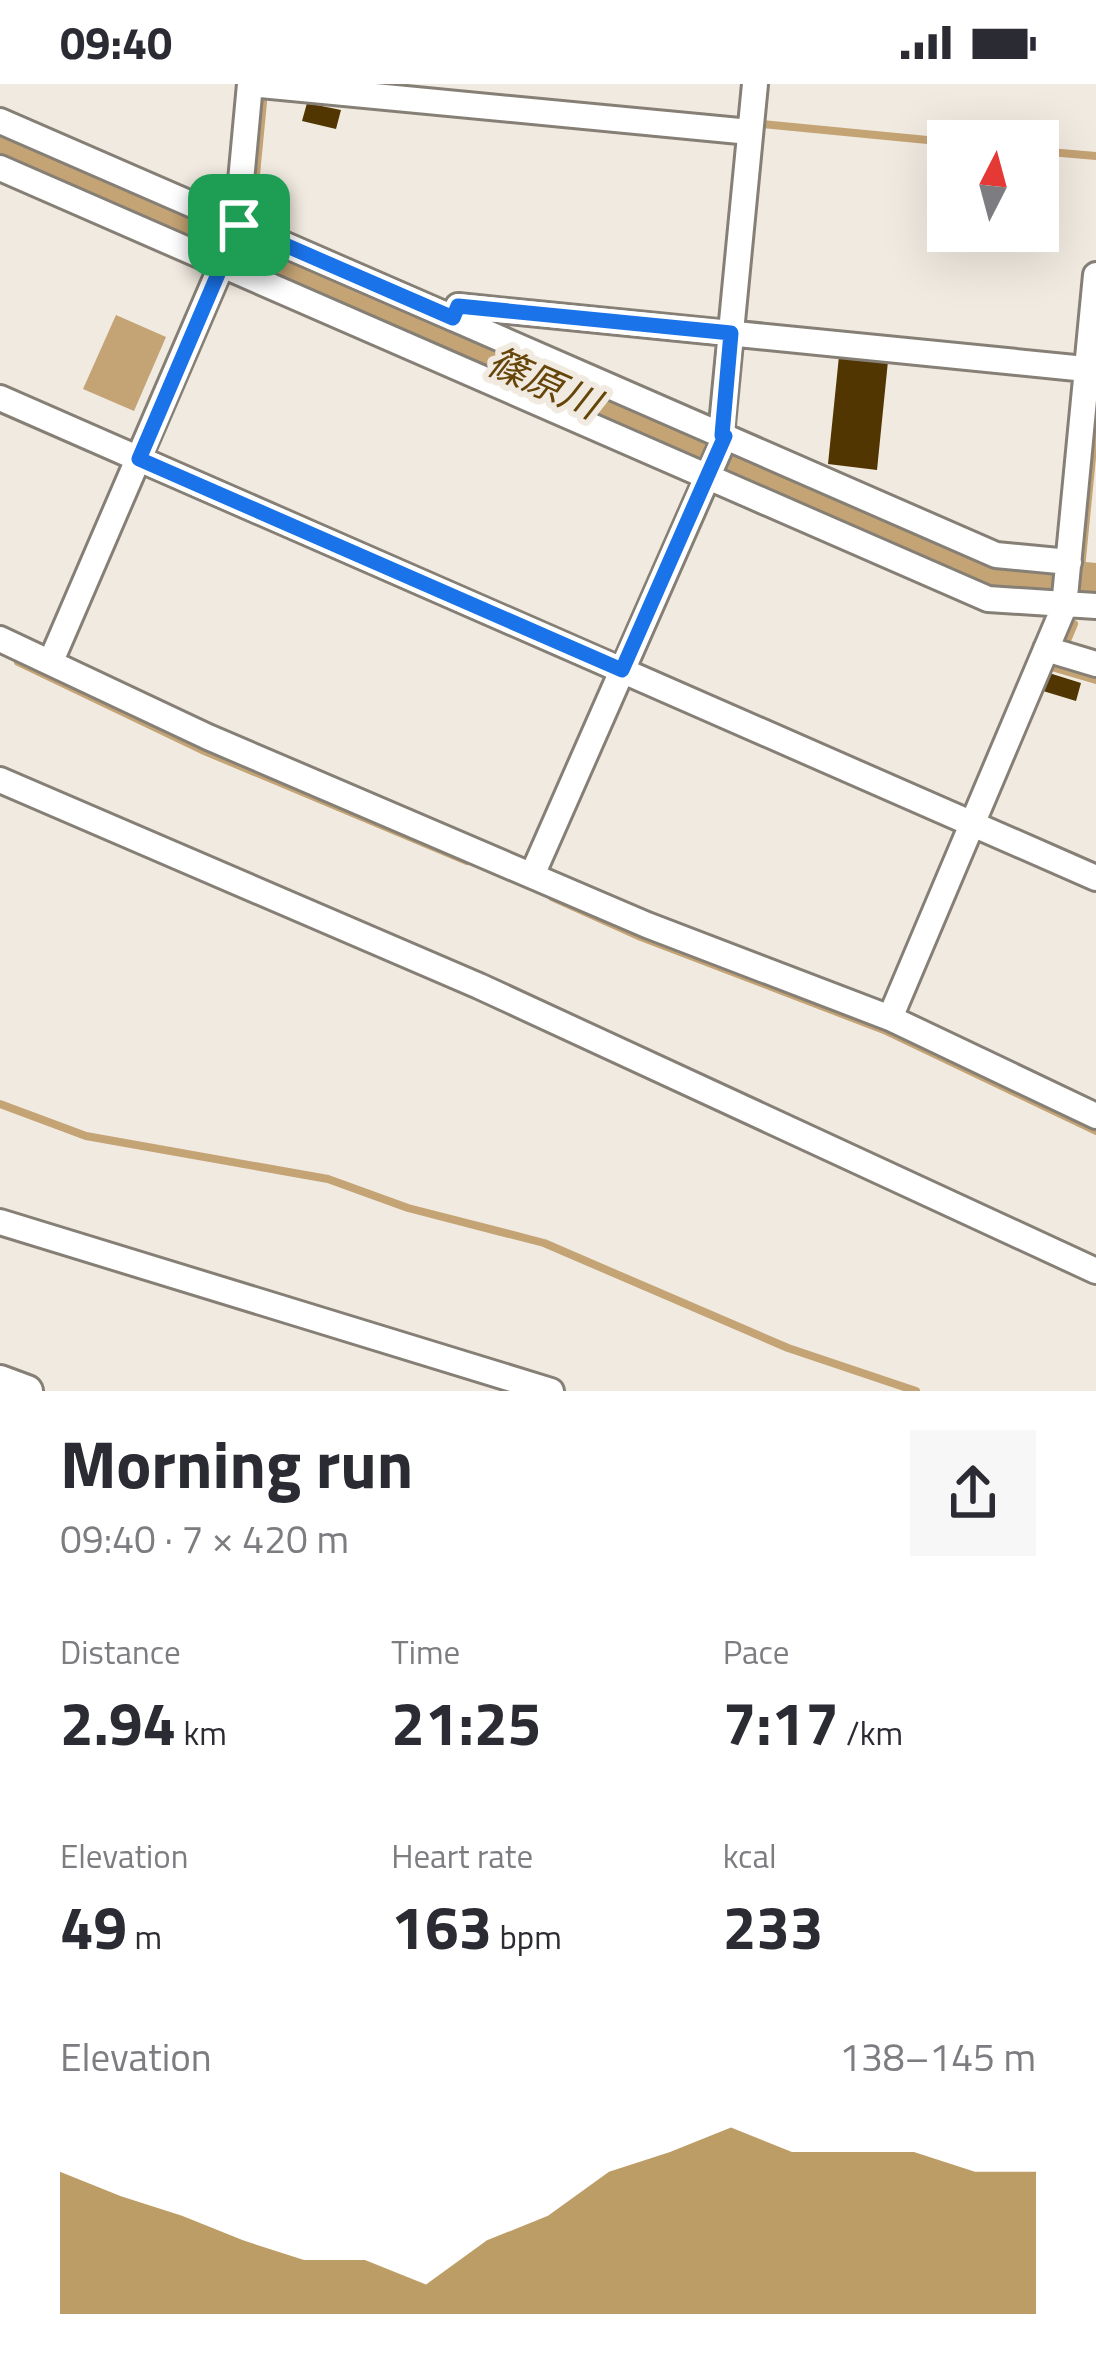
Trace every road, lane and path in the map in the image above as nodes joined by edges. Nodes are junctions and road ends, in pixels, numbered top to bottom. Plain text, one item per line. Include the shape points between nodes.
1 (250, 84) edge
2 (754, 84) edge
3 (0, 121) edge
4 (750, 132) junction
5 (0, 168) edge
6 (237, 227) junction
7 (223, 261) junction
8 (1096, 275) edge
9 (453, 318) junction
10 (731, 333) junction
11 (1092, 369) edge
12 (0, 398) edge
13 (723, 439) junction
14 (139, 459) junction
15 (709, 473) junction
16 (1068, 566) junction
17 (1065, 602) junction
18 (1096, 606) edge
19 (0, 640) edge
20 (1046, 649) junction
21 (51, 661) junction
22 (1096, 664) edge
23 (622, 670) junction
24 (0, 780) edge
25 (972, 824) junction
26 (533, 873) junction
27 (1096, 878) edge
28 (890, 1018) junction
29 (1096, 1116) edge
30 (0, 1222) edge
31 (1096, 1271) edge
32 (0, 1381) edge
33 (27, 1391) edge
34 (551, 1391) edge

1 - 4 street
1 - 6 street
2 - 4 street
3 - 6 street
4 - 10 street
5 - 7 street
6 - 7 street
6 - 9 street
7 - 14 street
7 - 15 street
8 - 11 street
9 - 10 street via 458,306
9 - 13 street
10 - 11 street
10 - 13 street
11 - 16 street
12 - 14 street
13 - 15 street
13 - 16 street via 996,555
14 - 21 street
14 - 23 street
15 - 17 street via 988,599
15 - 23 street
16 - 17 street
17 - 18 street
17 - 20 street
19 - 21 street
20 - 22 street
20 - 25 street
21 - 26 street via 208,737
23 - 25 street
23 - 26 street
24 - 31 street via 478,986
25 - 27 street
25 - 28 street
26 - 28 street
28 - 29 street
30 - 34 street
32 - 33 street

